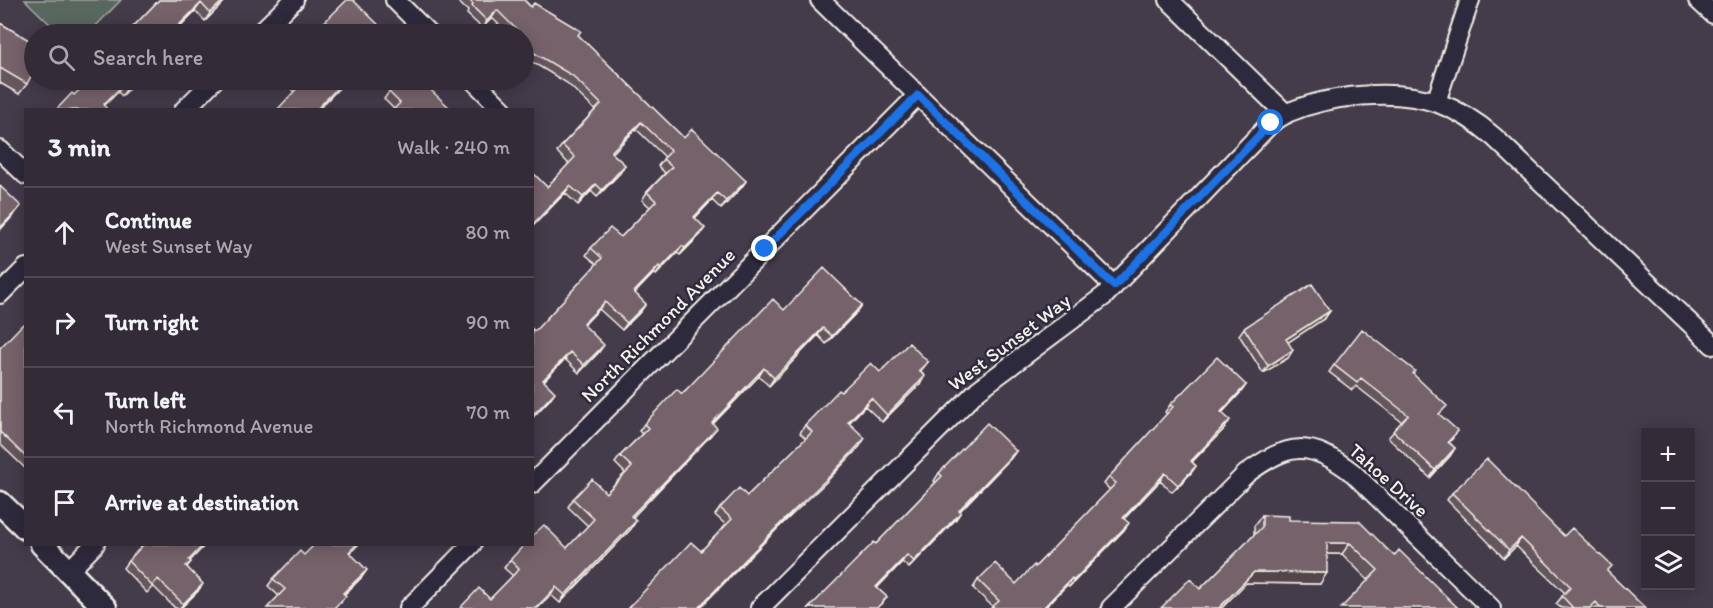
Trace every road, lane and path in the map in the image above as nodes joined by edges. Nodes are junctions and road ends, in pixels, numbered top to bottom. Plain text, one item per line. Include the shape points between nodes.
1 (294, 0) edge
2 (394, 0) edge
3 (820, 0) edge
4 (1169, 0) edge
5 (1470, 0) edge
6 (1698, 0) edge
7 (1713, 14) edge
8 (269, 24) edge
9 (419, 24) edge
10 (204, 90) edge
11 (483, 90) edge
12 (918, 95) junction
13 (1436, 102) junction
14 (186, 108) edge
15 (501, 108) edge
16 (1286, 114) junction
17 (0, 150) edge
18 (24, 174) edge
19 (24, 270) edge
20 (1114, 286) junction
21 (0, 294) edge
22 (1713, 345) edge
23 (534, 482) edge
24 (0, 503) edge
25 (24, 526) edge
26 (44, 546) edge
27 (93, 546) edge
28 (470, 546) edge
29 (69, 571) junction
30 (105, 608) edge
31 (410, 608) edge
32 (760, 608) edge
33 (1111, 608) edge
34 (1491, 608) edge

1 - 8 street
2 - 9 street
3 - 12 street
4 - 16 street
5 - 13 street
6 - 7 street
10 - 14 street
11 - 15 street
12 - 20 street
12 - 23 street, North Richmond Avenue
13 - 16 street, West Sunset Way via 1400,96 1356,96
13 - 22 street, West Sunset Way via 1481,126
16 - 20 street, West Sunset Way via 1271,123
17 - 18 street
19 - 21 street
20 - 32 street, West Sunset Way via 1085,312 978,390
24 - 25 street
26 - 29 street
27 - 29 street
28 - 31 street
29 - 30 street
33 - 34 street, Tahoe Drive via 1246,474 1262,462 1297,448 1335,459 1353,473

